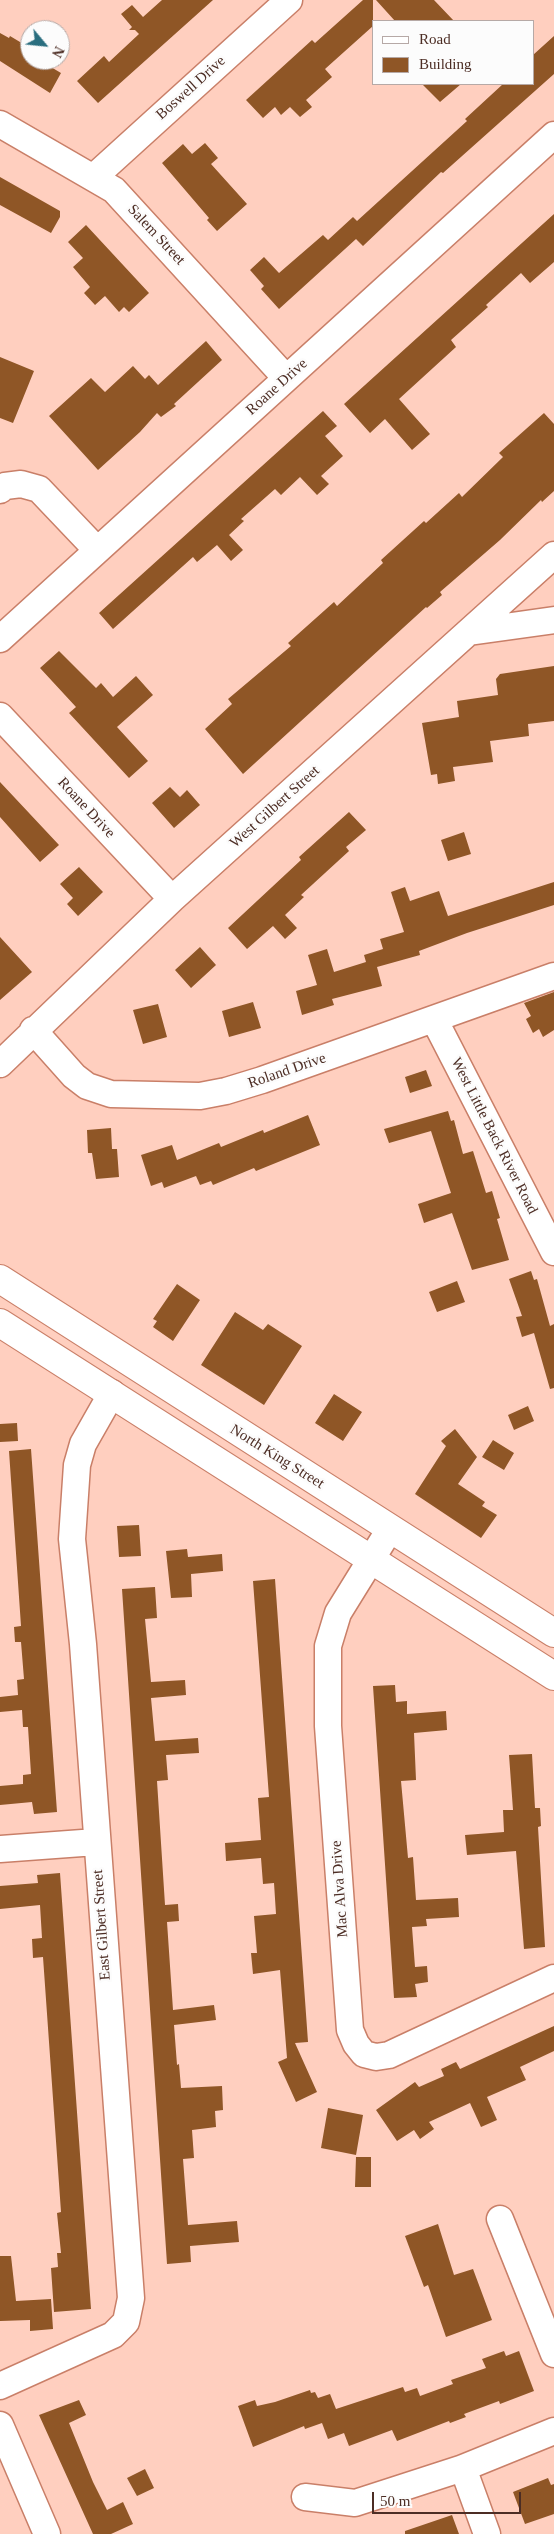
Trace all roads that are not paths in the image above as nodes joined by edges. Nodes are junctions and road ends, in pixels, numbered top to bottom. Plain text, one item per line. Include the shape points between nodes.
1 (288, 0) edge
2 (0, 124) edge
3 (554, 135) edge
4 (94, 177) junction
5 (286, 378) junction
6 (0, 490) edge
7 (97, 550) junction
8 (554, 555) edge
9 (554, 620) edge
10 (469, 632) junction
11 (0, 639) edge
12 (0, 716) edge
13 (172, 899) junction
14 (554, 976) edge
15 (434, 1020) junction
16 (33, 1030) junction
17 (0, 1064) edge
18 (554, 1252) edge
19 (0, 1279) edge
20 (0, 1323) edge
21 (112, 1393) junction
22 (390, 1529) junction
23 (370, 1559) junction
24 (554, 1634) edge
25 (554, 1676) edge
26 (96, 1842) junction
27 (0, 1849) edge
28 (554, 1978) edge
29 (500, 2219) dead end
30 (554, 2354) edge
31 (0, 2386) edge
32 (0, 2425) edge
33 (554, 2430) edge
34 (463, 2468) junction
35 (305, 2498) dead end
36 (47, 2534) edge
37 (487, 2534) edge

1 - 4 street, Boswell Drive
2 - 4 street, Salem Street
3 - 5 street, Roane Drive
4 - 5 street, Salem Street via 114,190
5 - 7 street, Roane Drive
6 - 7 street via 21,484 39,489
7 - 11 street, Roane Drive
8 - 10 street, West Gilbert Street
9 - 10 street
10 - 13 street, West Gilbert Street
12 - 13 street, Roane Drive
13 - 16 street, West Gilbert Street
14 - 15 street, Roland Drive
15 - 16 street, Roland Drive via 226,1091 175,1097 111,1094 87,1086 70,1072
15 - 18 street, West Little Back River Road
16 - 17 street, West Gilbert Street
19 - 22 main road, North King Street
20 - 21 main road
21 - 23 main road
21 - 26 street, East Gilbert Street via 83,1444 77,1465 72,1539 83,1644
22 - 23 street, Mac Alva Drive
22 - 24 main road, North King Street
23 - 25 main road
23 - 28 street, Mac Alva Drive via 335,1622 328,1646 327,1672 350,2030 356,2044 364,2054 376,2057 389,2055
26 - 27 street
26 - 31 street, East Gilbert Street via 131,2298 126,2322 112,2335
29 - 30 street
32 - 36 street
33 - 34 street
34 - 35 street via 355,2503
34 - 37 street

